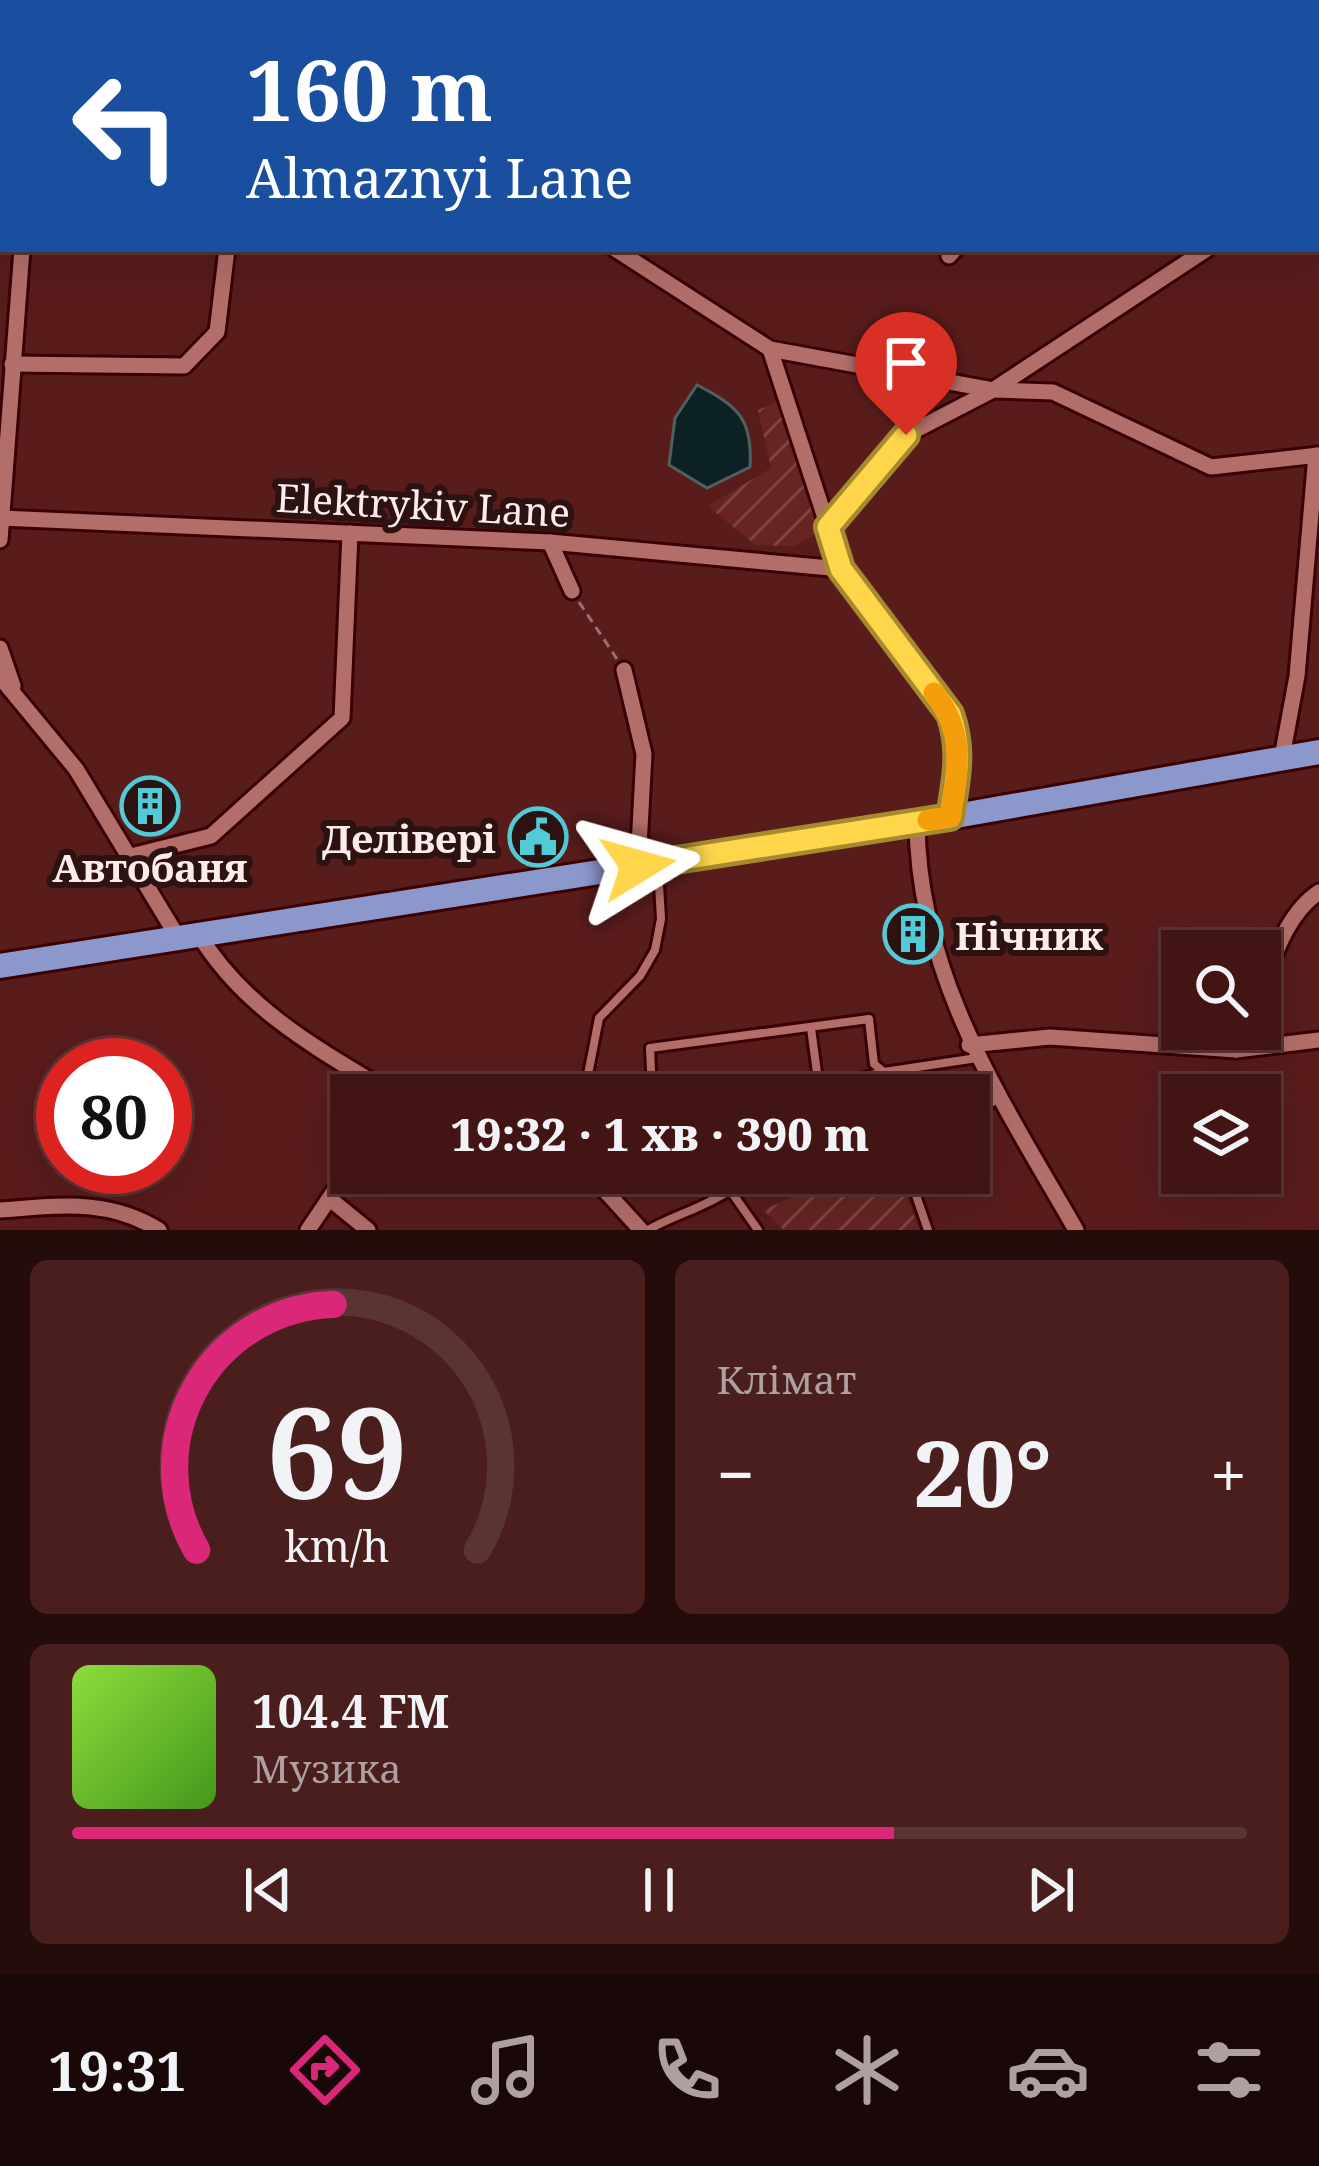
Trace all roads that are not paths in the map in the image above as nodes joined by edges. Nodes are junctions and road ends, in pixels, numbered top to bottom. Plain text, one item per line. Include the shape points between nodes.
1 (22, 252) edge
2 (227, 252) edge
3 (620, 252) edge
4 (1197, 252) edge
5 (770, 349) junction
6 (12, 364) junction
7 (993, 390) junction
8 (1318, 455) edge
9 (1, 518) edge
10 (828, 527) junction
11 (350, 533) junction
12 (0, 540) edge
13 (550, 542) junction
14 (841, 569) junction
15 (572, 591) road end
16 (0, 648) edge
17 (624, 670) road end
18 (0, 676) edge
19 (14, 689) junction
20 (1319, 752) edge
21 (1282, 757) junction
22 (950, 817) junction
23 (917, 822) junction
24 (130, 856) junction
25 (648, 864) junction
26 (1319, 892) edge
27 (187, 935) junction
28 (1281, 940) edge
29 (0, 966) edge
30 (811, 1028) junction
31 (1319, 1040) edge
32 (1161, 1045) edge
33 (1281, 1045) edge
34 (973, 1051) junction
35 (651, 1070) dead end
36 (884, 1072) junction
37 (360, 1074) edge
38 (588, 1074) edge
39 (997, 1093) junction
40 (990, 1099) edge
41 (333, 1194) edge
42 (610, 1194) edge
43 (916, 1194) edge
44 (330, 1199) junction
45 (0, 1210) edge
46 (159, 1230) edge
47 (308, 1230) edge
48 (368, 1230) edge
49 (645, 1230) edge
50 (758, 1230) edge
51 (928, 1230) edge
52 (1076, 1230) edge

1 - 6 street
2 - 6 street via 217,332 184,366
3 - 5 street
4 - 7 street
5 - 7 street
5 - 10 street
6 - 9 street
7 - 8 street via 1053,392 1211,467
7 - 10 street via 906,435
8 - 21 street
9 - 11 street, Elektrykiv Lane
9 - 12 street
10 - 14 street
11 - 13 street, Elektrykiv Lane
11 - 24 street via 342,718 211,836
13 - 14 street, Elektrykiv Lane
13 - 15 street
14 - 22 street via 950,714 959,738
16 - 19 street
17 - 25 street via 644,754
18 - 19 street
19 - 24 street
20 - 21 highway
21 - 22 highway
22 - 23 highway
23 - 25 highway
23 - 34 street via 925,903
24 - 27 street
25 - 27 highway
25 - 38 lane via 661,919 655,950 599,1018
26 - 28 street
27 - 29 highway
27 - 37 street via 279,1025
30 - 35 lane via 650,1048
30 - 36 lane via 869,1019 874,1064
30 - 36 lane via 819,1088
31 - 33 street
32 - 34 street via 1051,1037
34 - 36 lane
34 - 39 street
39 - 40 street
39 - 52 street
41 - 44 street
42 - 49 street
43 - 51 lane
44 - 47 street
44 - 48 street
45 - 46 street via 81,1204
49 - 50 lane via 730,1190

